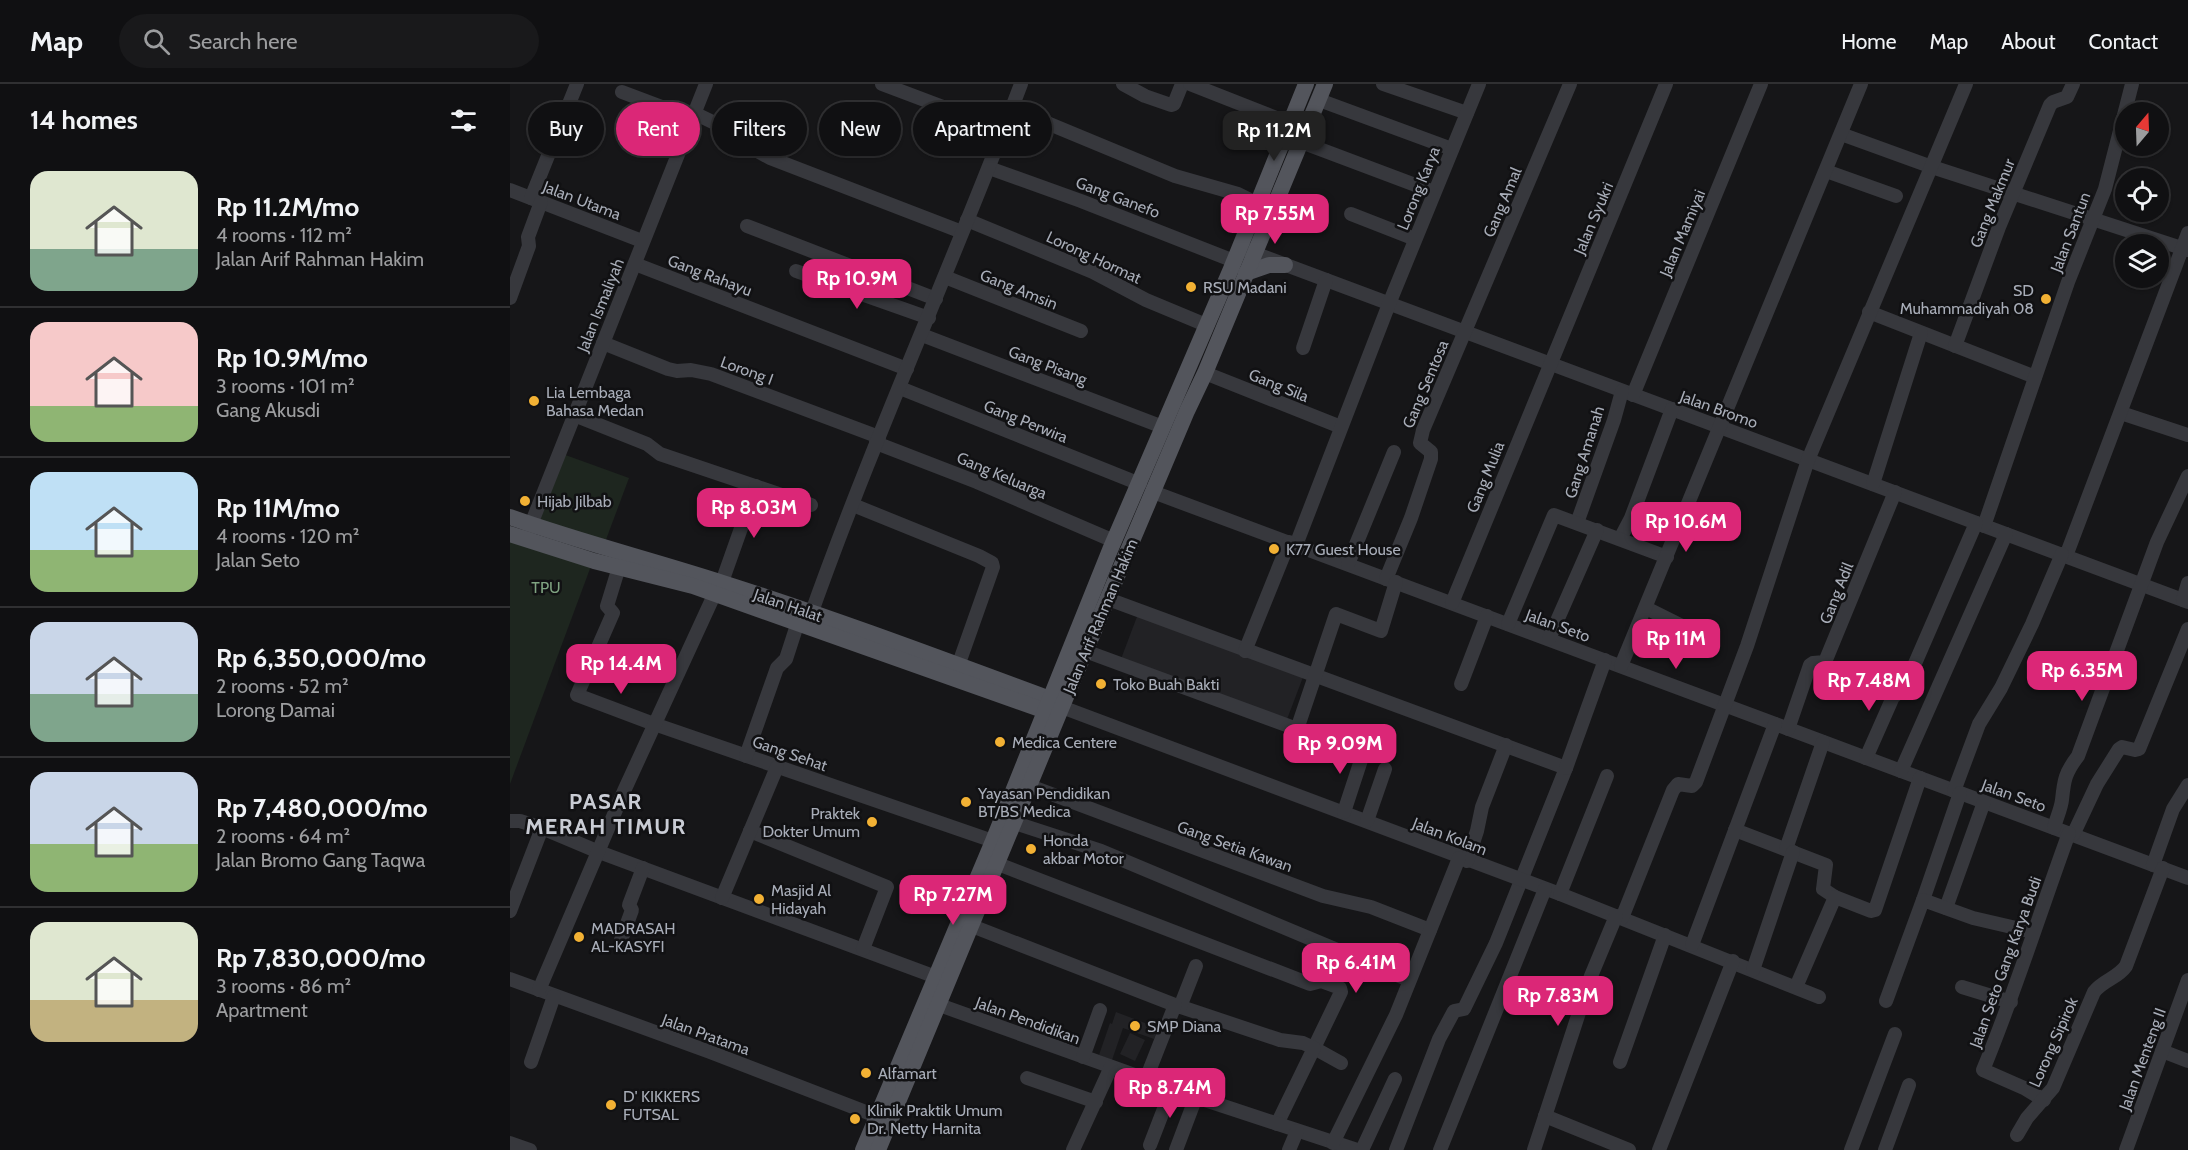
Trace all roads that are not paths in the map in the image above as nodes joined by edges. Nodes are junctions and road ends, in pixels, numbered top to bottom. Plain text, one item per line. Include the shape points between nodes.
1 (578, 84) edge
2 (706, 84) edge
3 (882, 84) edge
4 (1123, 84) edge
5 (1182, 84) edge
6 (1190, 84) edge
7 (1306, 84) edge
8 (1325, 84) edge
9 (1383, 84) edge
10 (1479, 84) edge
11 (1570, 84) edge
12 (1666, 84) edge
13 (1761, 84) edge
14 (1861, 84) edge
15 (1966, 84) edge
16 (2073, 84) edge
17 (2132, 84) edge
18 (1018, 85) edge
19 (622, 92) dead end
20 (1319, 100) junction
21 (652, 102) edge
22 (698, 102) edge
23 (930, 102) edge
24 (1013, 102) edge
25 (1467, 113) junction
26 (700, 118) edge
27 (1289, 123) junction
28 (1052, 125) edge
29 (1841, 134) junction
30 (1301, 142) junction
31 (1452, 149) junction
32 (676, 156) edge
33 (993, 156) edge
34 (1932, 167) junction
35 (988, 168) junction
36 (1826, 171) junction
37 (510, 190) edge
38 (1434, 192) junction
39 (2013, 193) junction
40 (1896, 196) dead end
41 (536, 200) junction
42 (1256, 203) junction
43 (1351, 214) dead end
44 (2094, 220) junction
45 (747, 226) dead end
46 (965, 226) junction
47 (2188, 233) edge
48 (1416, 238) junction
49 (642, 242) junction
50 (2185, 249) edge
51 (1243, 254) junction
52 (635, 264) junction
53 (1285, 265) junction
54 (796, 271) dead end
55 (1246, 273) junction
56 (945, 277) junction
57 (1326, 280) junction
58 (510, 298) edge
59 (936, 299) junction
60 (1389, 304) junction
61 (1869, 312) junction
62 (929, 318) junction
63 (1206, 326) junction
64 (1081, 331) dead end
65 (1465, 332) junction
66 (1921, 333) junction
67 (922, 335) junction
68 (603, 343) junction
69 (1955, 346) junction
70 (1304, 348) dead end
71 (1550, 364) junction
72 (907, 369) junction
73 (1205, 373) junction
74 (2035, 377) junction
75 (900, 388) junction
76 (1628, 393) junction
77 (1180, 408) junction
78 (1672, 409) junction
79 (2121, 413) junction
80 (574, 415) junction
81 (1163, 427) junction
82 (1341, 427) junction
83 (1719, 427) junction
84 (2188, 435) edge
85 (878, 440) junction
86 (1394, 452) dead end
87 (1808, 460) junction
88 (2188, 476) edge
89 (1873, 484) junction
90 (756, 486) junction
91 (1147, 488) junction
92 (1895, 492) junction
93 (811, 505) dead end
94 (853, 505) junction
95 (510, 517) edge
96 (1577, 523) junction
97 (1980, 524) junction
98 (1597, 530) junction
99 (522, 532) edge
100 (2006, 534) junction
101 (1620, 539) junction
102 (1114, 541) junction
103 (1292, 543) junction
104 (2064, 555) junction
105 (1668, 557) junction
106 (1348, 564) junction
107 (619, 567) junction
108 (1391, 580) junction
109 (2188, 583) edge
110 (2143, 585) junction
111 (718, 588) junction
112 (1108, 599) junction
113 (2186, 601) edge
114 (1452, 603) junction
115 (1646, 608) junction
116 (1487, 616) junction
117 (805, 620) junction
118 (1508, 624) junction
119 (1686, 628) dead end
120 (2188, 629) edge
121 (1549, 639) junction
122 (1085, 651) junction
123 (1245, 651) junction
124 (1605, 660) junction
125 (958, 666) junction
126 (1621, 666) junction
127 (1316, 675) junction
128 (1461, 684) dead end
129 (1724, 704) junction
130 (1056, 708) junction
131 (654, 724) junction
132 (1782, 726) junction
133 (1298, 729) junction
134 (1823, 742) junction
135 (1506, 745) junction
136 (1291, 747) dead end
137 (1365, 748) dead end
138 (746, 756) junction
139 (1866, 758) junction
140 (777, 767) junction
141 (1566, 768) junction
142 (1385, 769) dead end
143 (1901, 771) junction
144 (1607, 776) dead end
145 (1920, 778) junction
146 (2188, 785) edge
147 (1030, 786) junction
148 (1957, 792) junction
149 (1984, 802) junction
150 (1344, 812) junction
151 (510, 821) edge
152 (1367, 821) junction
153 (1015, 822) junction
154 (542, 828) junction
155 (2054, 828) junction
156 (1735, 830) junction
157 (750, 831) junction
158 (2071, 834) junction
159 (993, 841) junction
160 (1790, 850) junction
161 (599, 852) junction
162 (1463, 859) junction
163 (998, 864) junction
164 (2158, 867) junction
165 (643, 868) junction
166 (2188, 878) edge
167 (1521, 881) junction
168 (1545, 889) junction
169 (1560, 894) junction
170 (1835, 897) junction
171 (723, 898) junction
172 (1923, 900) junction
173 (1946, 908) junction
174 (510, 911) edge
175 (1619, 917) junction
176 (972, 926) junction
177 (1430, 930) junction
178 (2033, 932) junction
179 (1665, 935) junction
180 (621, 940) dead end
181 (1692, 945) junction
182 (863, 949) junction
183 (1733, 961) junction
184 (1196, 966) dead end
185 (1753, 970) junction
186 (936, 976) junction
187 (510, 979) edge
188 (1409, 980) junction
189 (2188, 980) edge
190 (1796, 987) junction
191 (1962, 987) dead end
192 (539, 990) junction
193 (554, 996) junction
194 (1819, 997) dead end
195 (1886, 1001) dead end
196 (2011, 1002) junction
197 (932, 1003) junction
198 (1177, 1006) junction
199 (1100, 1010) dead end
200 (1895, 1034) dead end
201 (1314, 1048) junction
202 (2162, 1051) junction
203 (1083, 1057) junction
204 (2188, 1061) edge
205 (531, 1062) dead end
206 (1620, 1062) dead end
207 (1341, 1063) dead end
208 (1111, 1067) junction
209 (1027, 1078) dead end
210 (1146, 1079) junction
211 (1395, 1079) dead end
212 (1909, 1085) dead end
213 (1172, 1088) junction
214 (1196, 1097) junction
215 (2044, 1100) junction
216 (1096, 1102) junction
217 (1545, 1116) junction
218 (884, 1119) junction
219 (1277, 1124) junction
220 (1297, 1131) junction
221 (2017, 1135) dead end
222 (510, 1143) edge
223 (1333, 1143) junction
224 (1150, 1145) dead end
225 (530, 1150) edge
226 (863, 1150) edge
227 (878, 1150) edge
228 (1073, 1150) edge
229 (1176, 1150) edge
230 (1289, 1150) edge
231 (1357, 1150) edge
232 (1362, 1150) edge
233 (1396, 1150) edge
234 (1440, 1150) edge
235 (1534, 1150) edge
236 (1629, 1150) edge
237 (1659, 1150) edge
238 (1851, 1150) edge
239 (1885, 1150) edge
240 (2126, 1150) edge

1 - 41 street
2 - 22 street, Jalan Ismaliyah
3 - 23 street
4 - 5 street via 1171,105
6 - 27 street
7 - 27 main road, Jalan Arif Rahman Hakim
8 - 20 main road, Jalan Arif Rahman Hakim
9 - 25 street
10 - 25 street, Lorong Karya
11 - 65 street, Gang Amal
12 - 71 street, Jalan Syukri
13 - 76 street, Jalan Mamiyai
14 - 29 street
15 - 34 street
16 - 39 street, Gang Makmur via 2067,97 2050,105
17 - 44 street, Jalan Santun
18 - 24 street
19 - 21 street, Lorong Hormat
20 - 30 main road, Jalan Arif Rahman Hakim
20 - 31 street
25 - 31 street, Lorong Karya
26 - 46 street, Lorong Hormat via 725,128 736,139 770,158
27 - 42 main road, Jalan Arif Rahman Hakim
28 - 42 street via 1175,176
29 - 34 street
29 - 36 street
30 - 38 street
30 - 51 main road, Jalan Arif Rahman Hakim
31 - 38 street, Lorong Karya
32 - 49 street, Jalan Ismaliyah
33 - 35 street
34 - 39 street
34 - 61 street
35 - 46 street
35 - 51 street, Gang Ganefo
36 - 40 street
36 - 83 street
37 - 41 street, Jalan Utama
38 - 48 street, Lorong Karya
39 - 44 street
39 - 69 street, Gang Makmur
41 - 49 street, Jalan Utama
41 - 58 street via 528,237 530,246
42 - 51 main road, Jalan Arif Rahman Hakim
43 - 48 street
44 - 50 street
44 - 74 street, Jalan Santun
45 - 59 street
46 - 56 street
46 - 63 street, Lorong Hormat via 1093,272
47 - 50 street
48 - 60 street, Lorong Karya
49 - 52 street, Jalan Ismaliyah
50 - 79 street
51 - 53 street, Jalan Bromo
51 - 55 main road, Jalan Arif Rahman Hakim
51 - 63 main road, Jalan Arif Rahman Hakim
52 - 68 street, Jalan Ismaliyah
52 - 72 street, Gang Rahayu
53 - 55 main road via 1269,265
53 - 57 street, Jalan Bromo
54 - 62 street
55 - 73 main road, Jalan Arif Rahman Hakim
56 - 59 street
56 - 64 street, Gang Amsin
57 - 60 street, Jalan Bromo
57 - 70 street
59 - 62 street
60 - 65 street, Jalan Bromo
60 - 82 street, Lorong Karya
61 - 66 street
61 - 87 street
62 - 67 street
63 - 77 main road, Jalan Arif Rahman Hakim
65 - 71 street, Jalan Bromo
65 - 108 street, Gang Sentosa via 1419,441 1431,452 1431,459
66 - 69 street
66 - 89 street
67 - 72 street
67 - 81 street, Gang Pisang
68 - 80 street, Jalan Ismaliyah
68 - 85 street, Lorong I via 668,369 711,374
69 - 74 street
71 - 76 street, Jalan Bromo
71 - 114 street, Gang Mulia
72 - 75 street
73 - 77 main road, Jalan Arif Rahman Hakim
73 - 82 street, Gang Sila
74 - 97 street, Jalan Santun
75 - 85 street
75 - 91 street, Gang Perwira
76 - 78 street, Jalan Bromo
76 - 96 street, Gang Amanah via 1616,409
77 - 81 main road, Jalan Arif Rahman Hakim
77 - 91 main road, Jalan Arif Rahman Hakim
78 - 83 street, Jalan Bromo
78 - 101 street
79 - 84 street
79 - 104 street
80 - 90 street via 647,444 660,454
80 - 99 street, Jalan Ismaliyah
81 - 91 main road, Jalan Arif Rahman Hakim
82 - 103 street, Lorong Karya
83 - 87 street, Jalan Bromo
83 - 105 street
85 - 94 street
85 - 102 street, Gang Keluarga
86 - 106 street
87 - 89 street, Jalan Bromo
87 - 129 street
88 - 110 street via 2157,542
89 - 92 street, Jalan Bromo
90 - 93 street
90 - 111 street
91 - 102 main road, Jalan Arif Rahman Hakim
91 - 103 street, Jalan Seto
91 - 112 main road, Jalan Arif Rahman Hakim
92 - 97 street, Jalan Bromo
92 - 132 street, Gang Adil via 1825,662 1810,665
94 - 117 street
94 - 125 street via 989,560 993,567
95 - 99 main road, Jalan Halat
96 - 98 street
96 - 118 street via 1554,514
97 - 100 street, Jalan Bromo
97 - 139 street, Jalan Santun via 1911,675 1904,689 1893,697
98 - 101 street
98 - 121 street
99 - 107 main road, Jalan Halat
99 - 111 main road, Jalan Halat
100 - 104 street, Jalan Bromo
100 - 143 street
101 - 105 street
102 - 130 main road, Jalan Arif Rahman Hakim
103 - 106 street, Jalan Seto
103 - 123 street, Lorong Karya
104 - 110 street, Jalan Bromo
104 - 148 street via 2001,688 1979,724
105 - 115 street
106 - 108 street, Jalan Seto
107 - 111 main road, Jalan Halat
107 - 131 street, Gang Sehat via 607,606 613,613 577,695
108 - 114 street, Jalan Seto
108 - 127 street via 1381,631 1336,614
109 - 113 street
110 - 113 street, Jalan Bromo
110 - 155 street via 2078,756 2068,769
111 - 117 main road, Jalan Halat
111 - 131 street
112 - 122 main road, Jalan Arif Rahman Hakim
112 - 123 street
114 - 116 street, Jalan Seto
115 - 119 street
115 - 126 street
116 - 118 street, Jalan Seto
116 - 128 street
117 - 125 main road, Jalan Halat
117 - 130 main road, Jalan Halat
117 - 138 street via 786,659 777,668
118 - 121 street, Jalan Seto
120 - 158 street, Jalan Seto Gang Karya Budi via 2139,749 2119,749
121 - 124 street, Jalan Seto
122 - 130 main road, Jalan Arif Rahman Hakim
122 - 133 street
123 - 127 street
124 - 126 street, Jalan Seto
124 - 141 street
125 - 130 main road, Jalan Halat
126 - 129 street, Jalan Seto
127 - 133 street
127 - 135 street
129 - 132 street, Jalan Seto
129 - 175 street via 1696,782 1692,786 1678,784 1673,790
130 - 147 main road, Jalan Arif Rahman Hakim
130 - 150 street, Jalan Kolam
130 - 159 main road, Jalan Arif Rahman Hakim
131 - 138 street, Gang Sehat
131 - 161 street
132 - 134 street, Jalan Seto
132 - 156 street
133 - 136 street
134 - 139 street, Jalan Seto
134 - 160 street
135 - 141 street
135 - 162 street via 1477,831
137 - 150 street
138 - 140 street, Gang Sehat
139 - 143 street, Jalan Seto
140 - 157 street
140 - 159 street, Gang Sehat
141 - 167 street
142 - 152 street
143 - 145 street, Jalan Seto
144 - 169 street
145 - 148 street, Jalan Seto
145 - 170 street via 1875,910
146 - 164 street, Lorong Sipirok via 2173,809
147 - 153 main road, Jalan Arif Rahman Hakim
147 - 177 street, Gang Setia Kawan via 1323,896 1371,907
148 - 149 street, Jalan Seto
148 - 172 street
149 - 155 street, Jalan Seto
149 - 173 street
150 - 152 street, Jalan Kolam
151 - 154 street via 520,820
152 - 162 street, Jalan Kolam
153 - 163 main road, Jalan Arif Rahman Hakim
153 - 188 street via 1101,851
154 - 161 street
154 - 174 street
155 - 158 street, Jalan Seto
156 - 160 street
156 - 181 street
157 - 171 street
157 - 182 street via 887,888
158 - 164 street, Jalan Seto
158 - 178 street, Jalan Seto Gang Karya Budi
159 - 186 main road, Jalan Arif Rahman Hakim
160 - 170 street via 1826,865 1823,889
160 - 185 street
161 - 165 street
161 - 192 street
162 - 167 street, Jalan Kolam
162 - 177 street
163 - 176 main road, Jalan Arif Rahman Hakim
163 - 201 street via 1310,984 1321,981 1340,988
164 - 166 street, Jalan Seto
164 - 215 street, Lorong Sipirok via 2126,966 2094,992 2057,1080
165 - 171 street
165 - 180 street
167 - 168 street, Jalan Kolam
167 - 233 street via 1464,1009 1454,1011 1439,1039
168 - 169 street, Jalan Kolam
168 - 234 street
169 - 175 street, Jalan Kolam
170 - 190 street
171 - 182 street
172 - 173 street
172 - 195 street
173 - 178 street
175 - 179 street, Jalan Kolam
175 - 217 street via 1591,976
176 - 197 main road, Jalan Arif Rahman Hakim
176 - 198 street
177 - 188 street
178 - 196 street, Jalan Seto Gang Karya Budi
179 - 181 street, Jalan Kolam
179 - 206 street
181 - 183 street, Jalan Kolam
182 - 186 street
183 - 185 street, Jalan Kolam
183 - 237 street
184 - 198 street
185 - 190 street, Jalan Kolam
186 - 197 main road, Jalan Arif Rahman Hakim
187 - 192 street, Jalan Pratama
188 - 223 street via 1396,1016
189 - 202 street, Jalan Menteng II
190 - 194 street, Jalan Kolam
191 - 196 street
192 - 193 street, Jalan Pratama
193 - 205 street
193 - 218 street, Jalan Pratama
196 - 215 street, Jalan Seto Gang Karya Budi via 1983,1071
197 - 203 street, Jalan Pendidikan
197 - 218 main road, Jalan Arif Rahman Hakim
198 - 201 street
198 - 210 street
199 - 203 street
200 - 238 street
201 - 207 street
201 - 219 street
202 - 204 street
202 - 240 street, Jalan Menteng II
203 - 208 street, Jalan Pendidikan
208 - 210 street, Jalan Pendidikan
208 - 216 street
209 - 216 street
210 - 213 street, Jalan Pendidikan
211 - 232 street
212 - 239 street
213 - 214 street, Jalan Pendidikan
213 - 224 street
214 - 219 street, Jalan Pendidikan
214 - 229 street
215 - 221 street, Lorong Sipirok via 2026,1118
216 - 228 street
217 - 235 street
217 - 236 street
218 - 226 main road, Jalan Arif Rahman Hakim
218 - 227 main road, Jalan Arif Rahman Hakim
219 - 220 street, Jalan Pendidikan
220 - 223 street, Jalan Pendidikan
220 - 230 street
222 - 225 street
223 - 231 street, Jalan Pendidikan

